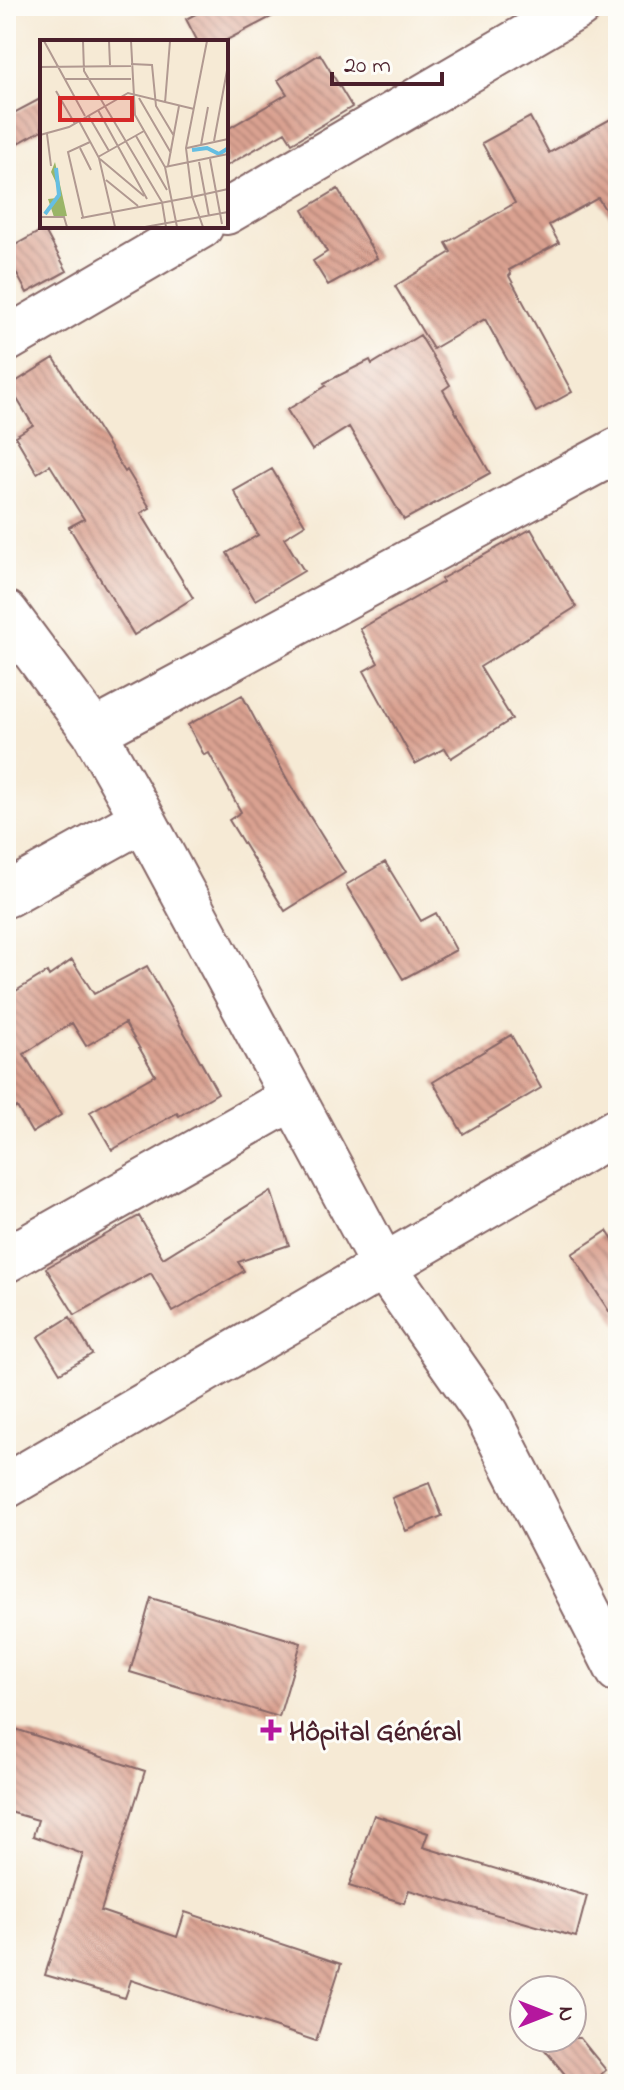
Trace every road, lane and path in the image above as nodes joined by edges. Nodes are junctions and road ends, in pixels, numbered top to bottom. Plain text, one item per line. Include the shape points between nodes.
1 (579, 6) edge
2 (228, 211) edge
3 (198, 228) edge
4 (6, 340) edge
5 (618, 450) edge
6 (6, 613) edge
7 (94, 732) junction
8 (143, 819) junction
9 (6, 895) edge
10 (292, 1098) junction
11 (618, 1130) edge
12 (6, 1260) edge
13 (384, 1267) junction
14 (6, 1486) edge
15 (618, 1670) edge

1 - 2 street
3 - 4 street
5 - 7 street
6 - 7 street
7 - 8 street
8 - 9 street
8 - 10 street
10 - 12 street
10 - 13 street
11 - 13 street
13 - 14 street
13 - 15 street via 487,1414

